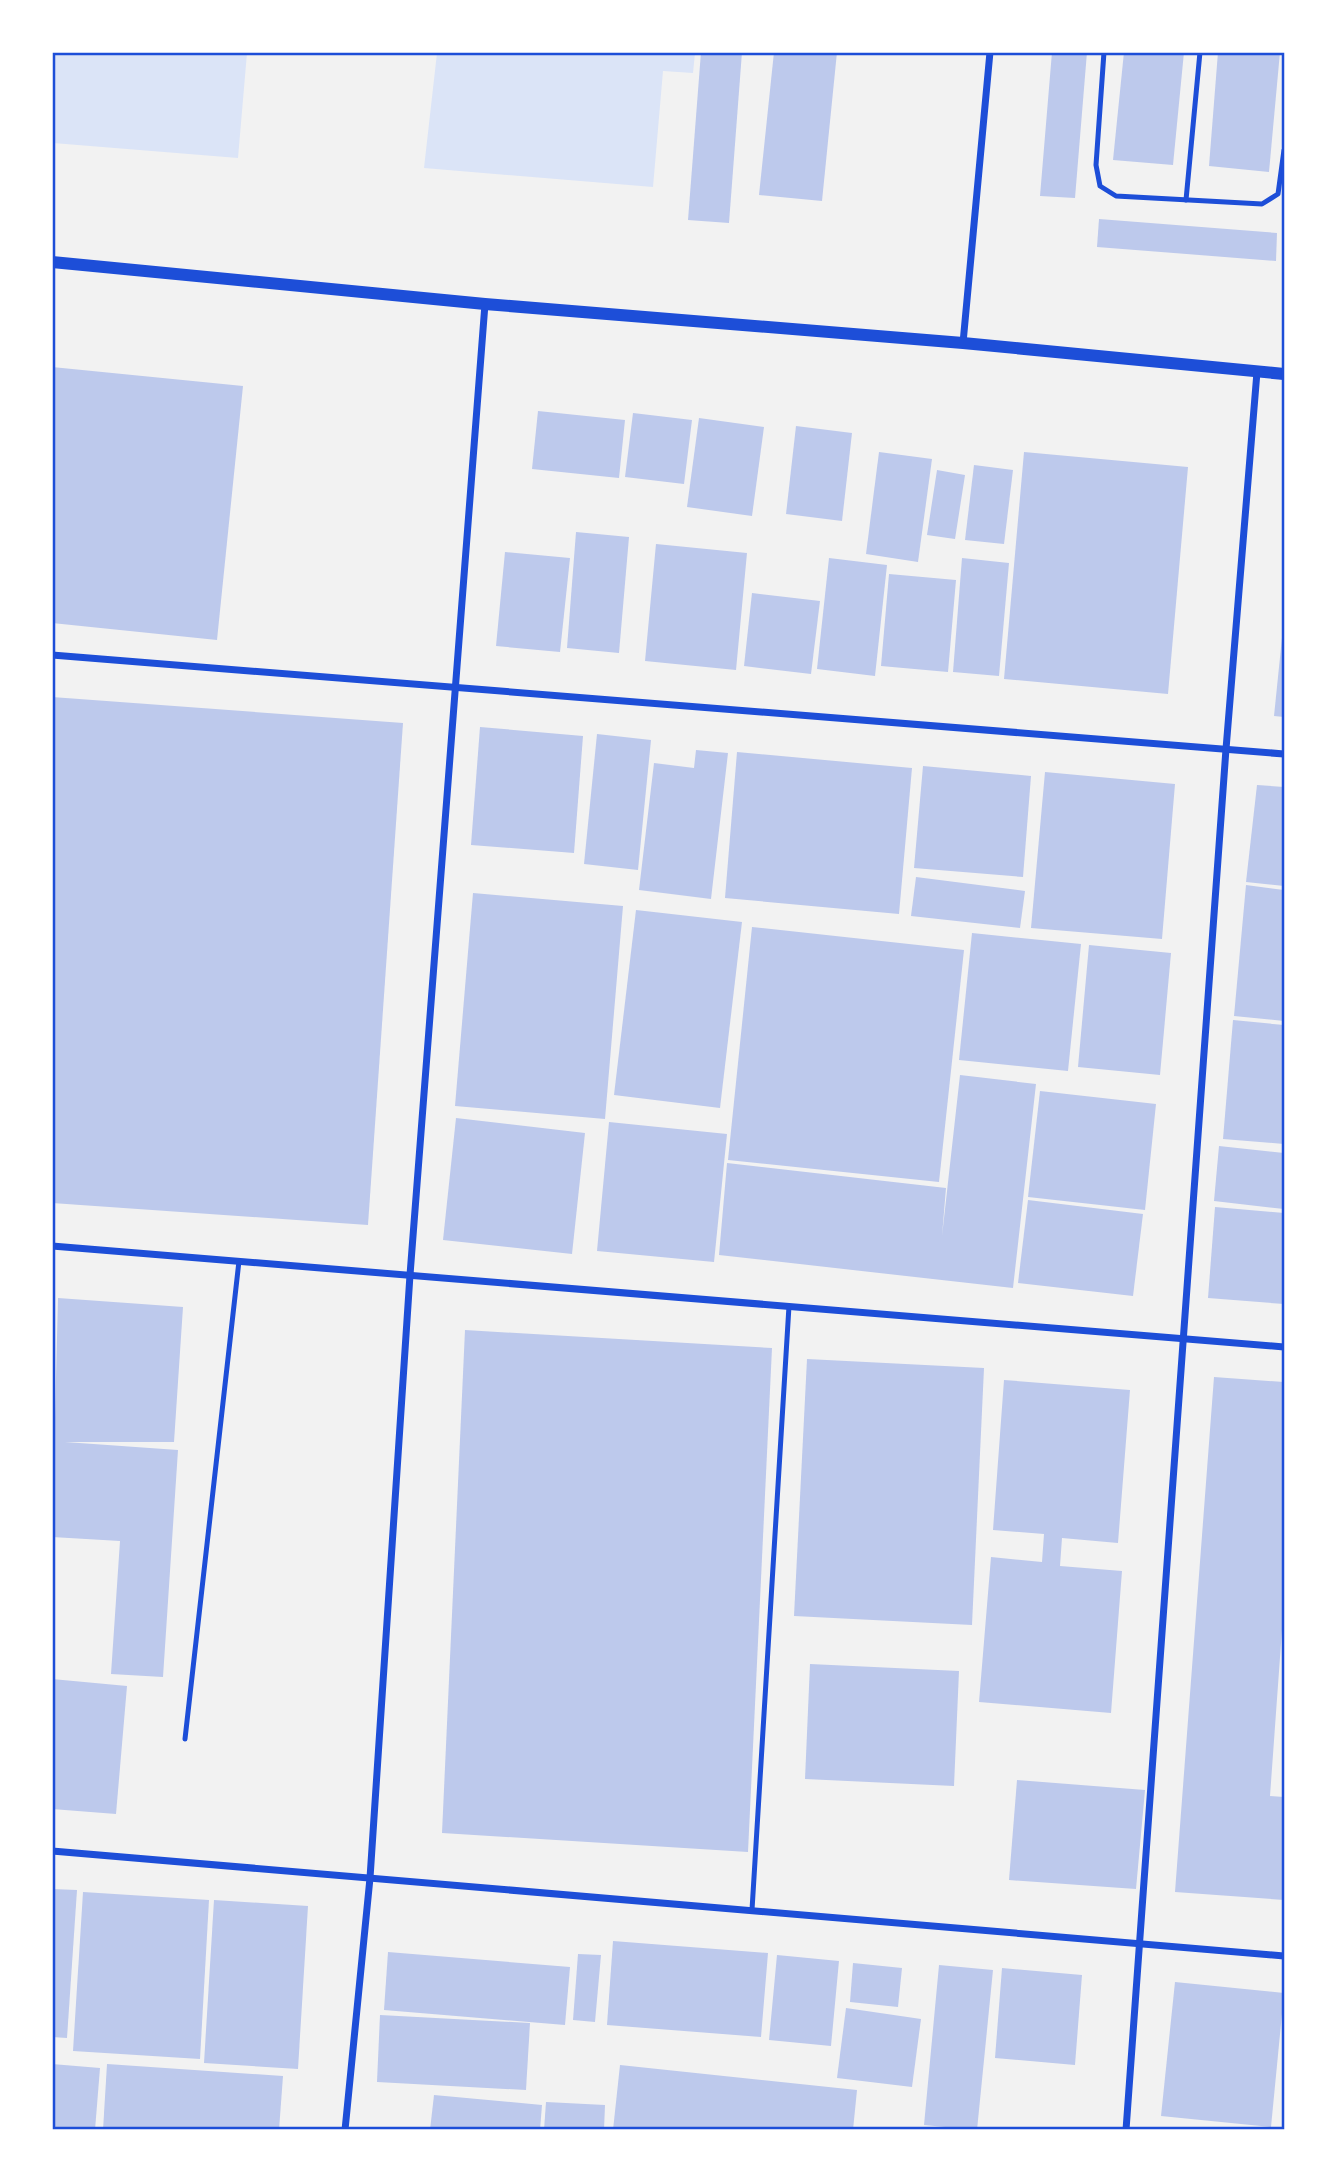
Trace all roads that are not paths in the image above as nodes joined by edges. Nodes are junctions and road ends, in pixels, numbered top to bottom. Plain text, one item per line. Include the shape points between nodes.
1 (990, 52) edge
2 (1104, 52) edge
3 (1200, 52) edge
4 (1284, 150) edge
5 (1186, 200) junction
6 (52, 262) edge
7 (485, 304) junction
8 (963, 343) junction
9 (1257, 372) junction
10 (1284, 374) edge
11 (52, 655) edge
12 (453, 687) junction
13 (1226, 749) junction
14 (1284, 754) edge
15 (52, 1246) edge
16 (239, 1261) junction
17 (410, 1275) junction
18 (789, 1306) junction
19 (1185, 1339) junction
20 (1284, 1347) edge
21 (185, 1739) dead end
22 (52, 1851) edge
23 (370, 1878) junction
24 (752, 1910) junction
25 (1140, 1944) junction
26 (1284, 1956) edge
27 (345, 2130) edge
28 (1126, 2130) edge

1 - 8 street
2 - 5 lane via 1096,165 1100,186 1116,196
3 - 5 lane
4 - 5 lane via 1278,194 1262,204
6 - 7 street
7 - 8 street
7 - 12 street
8 - 9 street
9 - 10 street
9 - 13 street
11 - 12 street
12 - 13 street
12 - 17 street
13 - 14 street
13 - 19 street
15 - 16 street
16 - 17 street
16 - 21 lane
17 - 18 street
17 - 23 street
18 - 19 street
18 - 24 lane
19 - 20 street
19 - 25 street
22 - 23 street
23 - 24 street
23 - 27 street
24 - 25 street
25 - 26 street
25 - 28 street

